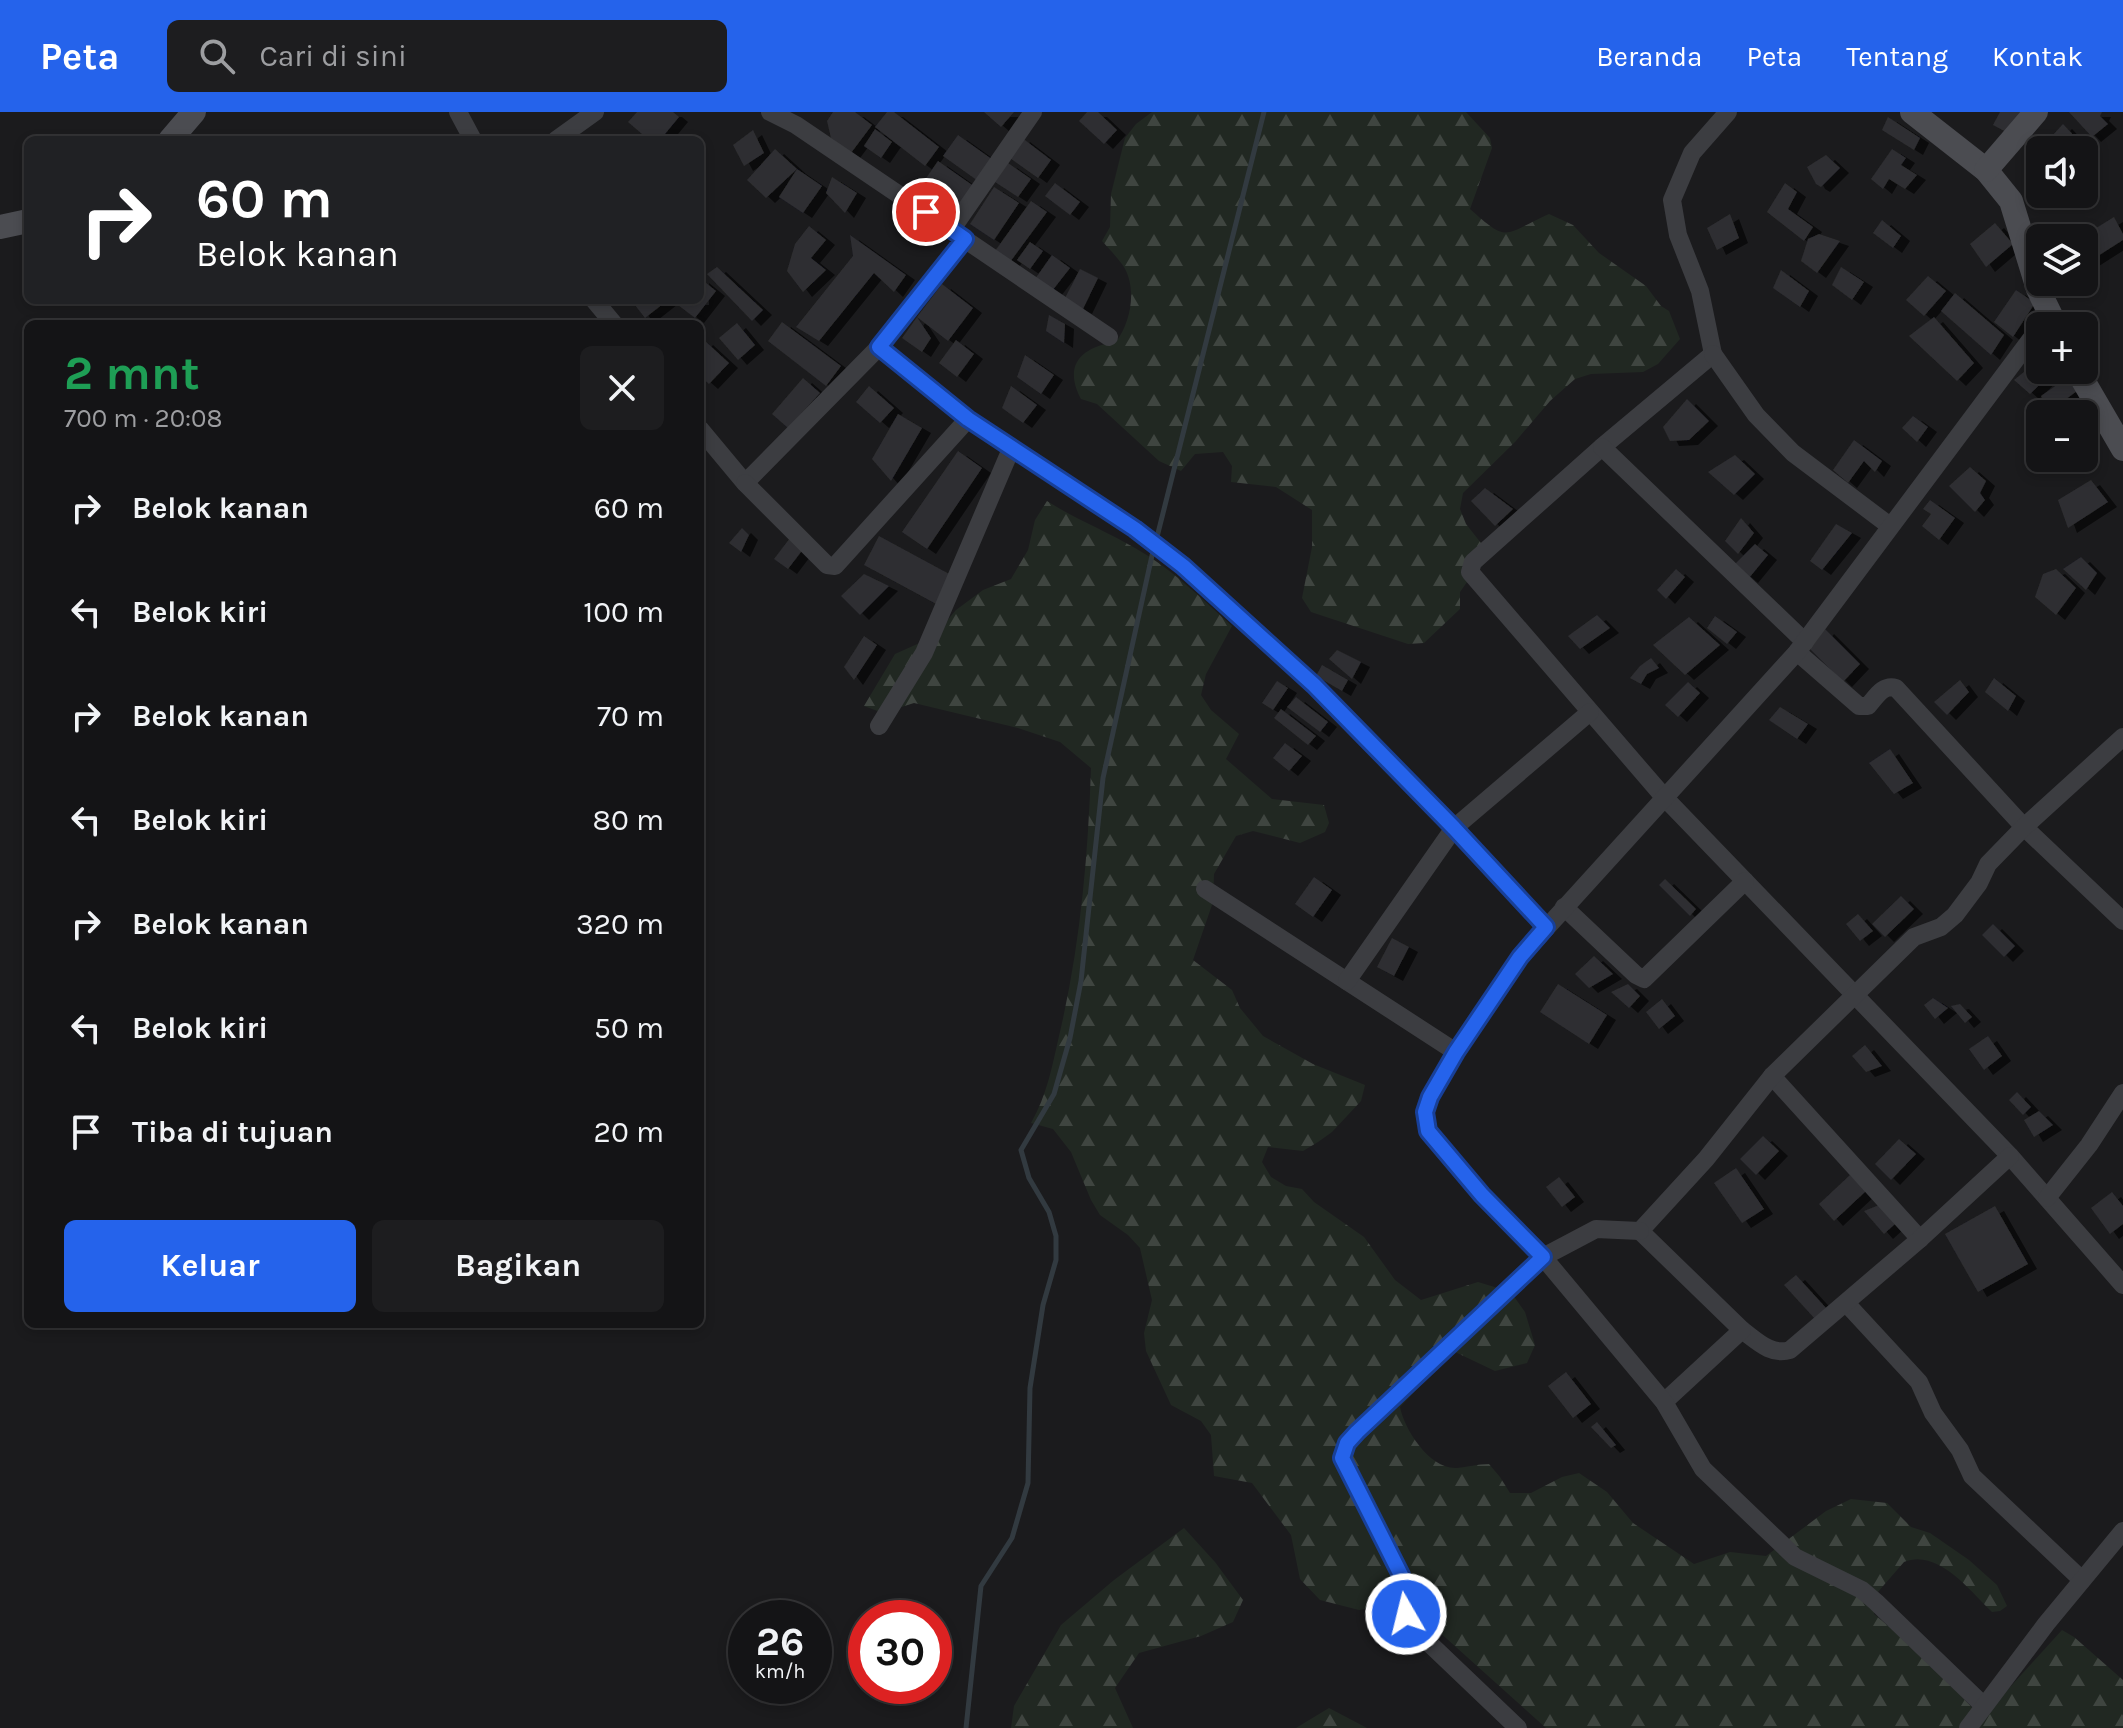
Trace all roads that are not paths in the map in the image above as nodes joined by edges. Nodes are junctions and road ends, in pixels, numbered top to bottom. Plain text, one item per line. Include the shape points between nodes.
1 (194, 112) edge
2 (458, 112) edge
3 (595, 112) edge
4 (770, 112) edge
5 (1728, 112) edge
6 (1912, 112) edge
7 (2036, 112) edge
8 (1030, 113) edge
9 (801, 119) edge
10 (173, 136) edge
11 (471, 136) edge
12 (562, 136) edge
13 (1986, 170) junction
14 (24, 222) edge
15 (0, 227) edge
16 (958, 234) junction
17 (597, 304) edge
18 (2044, 312) edge
19 (611, 320) edge
20 (1109, 337) dead end
21 (879, 347) junction
22 (2026, 350) edge
23 (1713, 354) junction
24 (2085, 384) edge
25 (968, 419) junction
26 (704, 434) edge
27 (1602, 447) junction
28 (1011, 449) junction
29 (2123, 449) edge
30 (745, 483) junction
31 (1890, 526) junction
32 (1801, 647) junction
33 (1590, 712) junction
34 (879, 726) dead end
35 (2123, 737) edge
36 (1664, 797) junction
37 (2024, 827) junction
38 (1454, 828) junction
39 (1745, 881) junction
40 (1205, 889) dead end
41 (1564, 907) junction
42 (2123, 921) edge
43 (1546, 927) junction
44 (1347, 981) junction
45 (1856, 994) junction
46 (1456, 1052) junction
47 (1772, 1076) junction
48 (2123, 1093) edge
49 (2010, 1156) junction
50 (2047, 1198) junction
51 (1640, 1231) junction
52 (1920, 1239) junction
53 (1543, 1257) junction
54 (2123, 1285) edge
55 (1846, 1303) junction
56 (1742, 1330) junction
57 (1664, 1402) junction
58 (2122, 1534) edge
59 (2082, 1580) junction
60 (1983, 1705) junction
61 (1518, 1728) edge
62 (1968, 1728) edge

1 - 10 street
2 - 11 street
3 - 12 street
4 - 9 street
5 - 23 street via 1692,153 1672,200
6 - 13 street
7 - 13 street
8 - 16 street
9 - 16 street
13 - 18 street via 2011,201
14 - 15 street
16 - 20 street
16 - 21 street
17 - 19 street
21 - 25 street
21 - 30 street
22 - 31 street
23 - 27 street
23 - 31 street via 1756,415 1793,453
24 - 29 street
25 - 28 street
25 - 30 street via 835,566 827,565
26 - 30 street
27 - 32 street
27 - 33 street via 1470,570
28 - 34 street via 924,653
28 - 38 street via 1183,566 1314,685
31 - 32 street
32 - 36 street
32 - 37 street via 1859,706 1868,706 1888,687 1896,688
33 - 36 street
33 - 38 street
35 - 37 street
36 - 39 street
36 - 41 street
37 - 42 street
37 - 45 street via 1988,864 1955,915 1914,937
38 - 43 street
38 - 44 street
39 - 41 street via 1644,979
39 - 45 street
40 - 44 street
41 - 43 street
43 - 46 street
44 - 46 street
45 - 47 street
45 - 49 street
46 - 53 street via 1430,1097 1425,1124 1482,1195
47 - 51 street
47 - 52 street
48 - 50 street
49 - 50 street
49 - 52 street
50 - 54 street
51 - 53 street via 1596,1229
51 - 56 street
52 - 55 street
53 - 57 street
53 - 61 street via 1357,1432 1342,1458 1401,1575 1409,1624
55 - 56 street via 1782,1353
55 - 59 street via 1919,1382 1972,1476
56 - 57 street
57 - 60 street via 1703,1469 1780,1545 1862,1590
58 - 59 street
59 - 60 street
60 - 62 street

